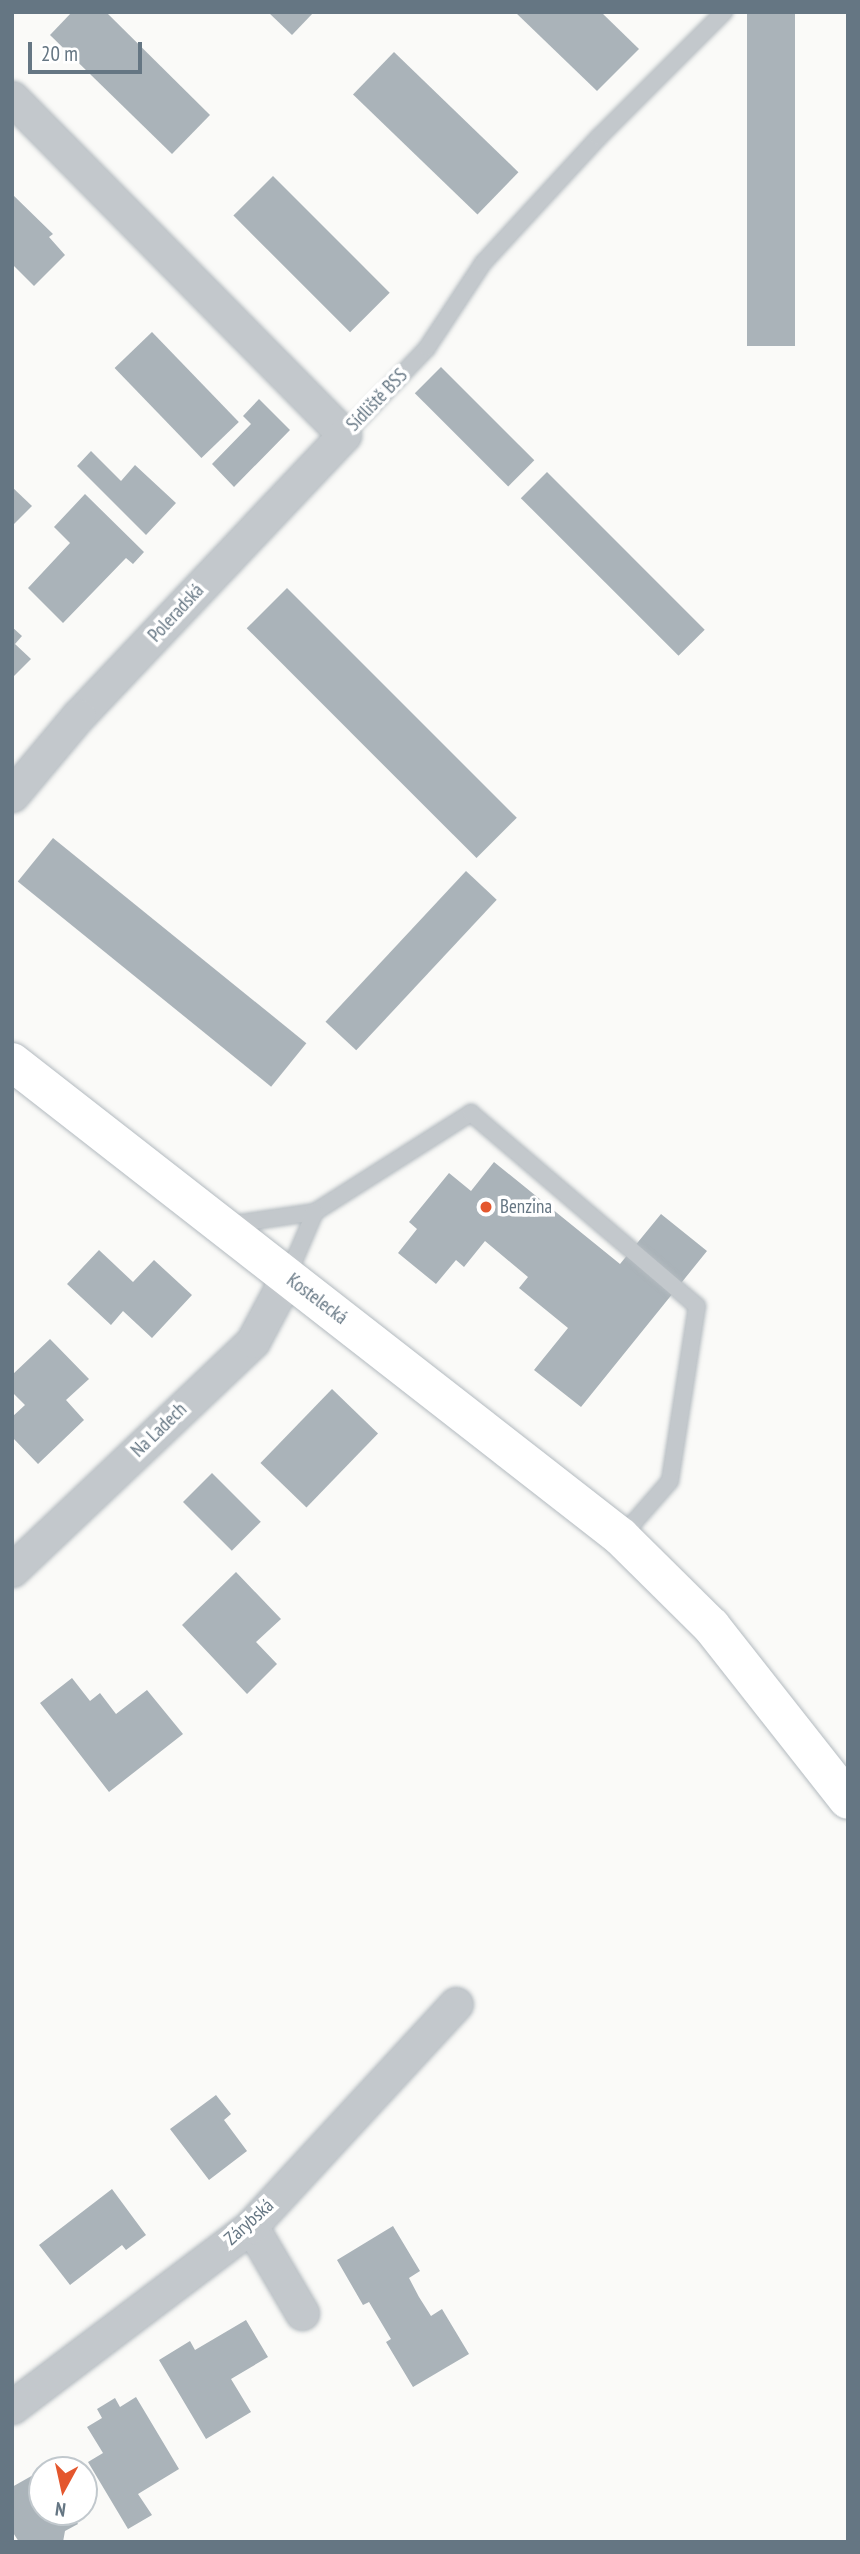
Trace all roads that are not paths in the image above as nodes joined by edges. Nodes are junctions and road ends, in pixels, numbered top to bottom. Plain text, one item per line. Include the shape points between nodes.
1 (724, 12) edge
2 (12, 97) edge
3 (344, 435) junction
4 (12, 795) edge
5 (12, 1062) edge
6 (315, 1212) junction
7 (220, 1226) junction
8 (288, 1277) junction
9 (621, 1537) junction
10 (12, 1570) edge
11 (848, 1800) edge
12 (456, 2004) dead end
13 (251, 2226) junction
14 (302, 2313) dead end
15 (12, 2407) edge

1 - 3 lane, Sídliště BSS via 599,137 483,263 427,348
2 - 3 street, Sídliště BSS
3 - 4 street, Poleradská via 78,716
5 - 7 main road, Kostelecká
6 - 7 lane
6 - 8 lane
6 - 9 lane via 471,1113 697,1306 670,1481
7 - 8 main road, Kostelecká
8 - 9 main road, Kostelecká
8 - 10 street, Na Ladech via 253,1341
9 - 11 main road, Kostelecká via 711,1626
12 - 13 street, Zárybská
13 - 14 street
13 - 15 street, Zárybská

